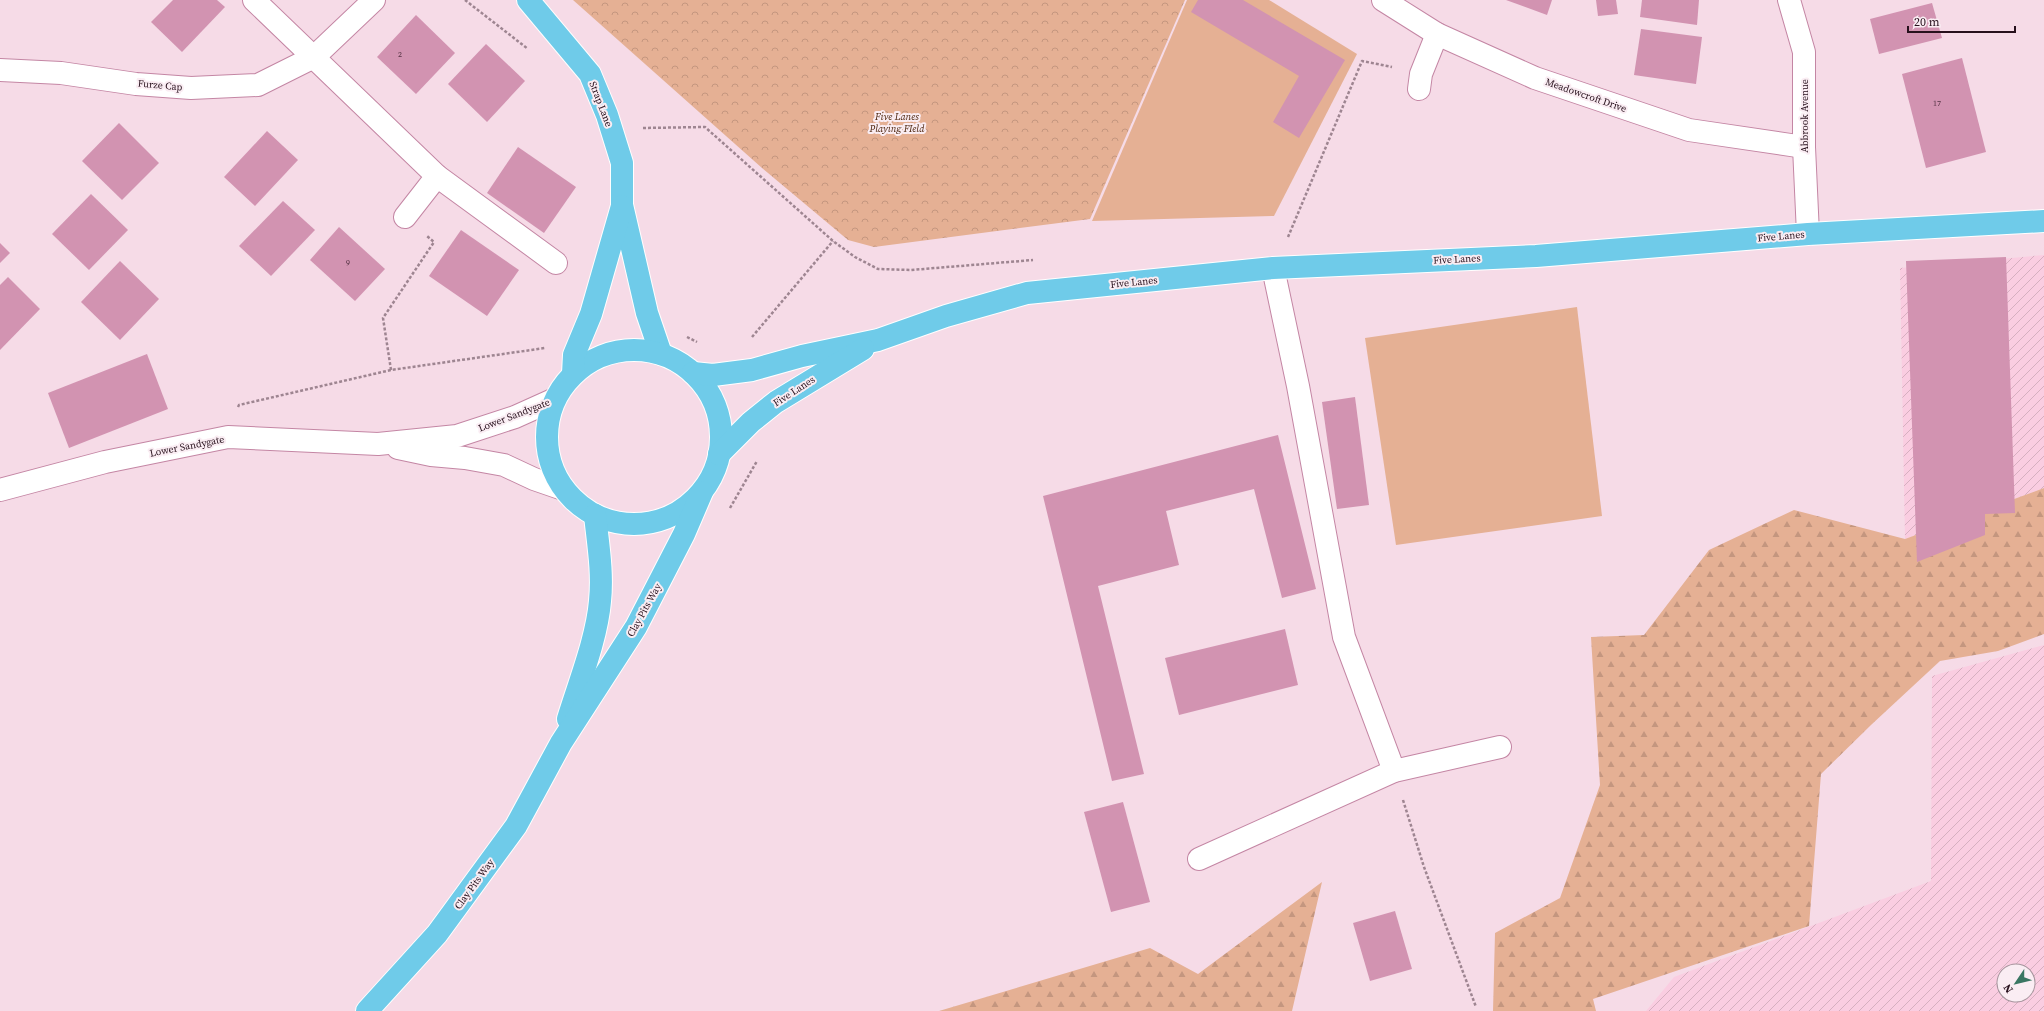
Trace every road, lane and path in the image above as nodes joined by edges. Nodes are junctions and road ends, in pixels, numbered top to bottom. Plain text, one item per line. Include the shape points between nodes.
1 (254, 0) edge
2 (374, 0) edge
3 (465, 0) edge
4 (528, 0) edge
5 (1383, 0) edge
6 (1789, 0) edge
7 (1437, 34) junction
8 (533, 53) dead end
9 (314, 58) junction
10 (0, 70) edge
11 (1420, 81) joint
12 (640, 122) dead end
13 (1804, 147) junction
14 (437, 176) junction
15 (622, 205) junction
16 (405, 217) joint
17 (2044, 221) edge
18 (1808, 234) junction
19 (833, 241) junction
20 (1287, 241) dead end
21 (1035, 260) dead end
22 (556, 263) dead end
23 (1273, 268) junction
24 (686, 336) dead end
25 (878, 340) junction
26 (747, 343) dead end
27 (701, 345) dead end
28 (549, 347) dead end
29 (661, 354) junction
30 (391, 370) junction
31 (693, 373) junction
32 (573, 374) junction
33 (554, 399) junction
34 (228, 437) junction
35 (378, 444) junction
36 (720, 454) junction
37 (563, 488) junction
38 (0, 490) edge
39 (702, 492) junction
40 (595, 515) junction
41 (561, 743) junction
42 (1500, 747) dead end
43 (1394, 771) junction
44 (1199, 859) dead end
45 (1476, 1007) dead end
46 (367, 1011) edge

1 - 9 street
2 - 9 street, Furze Cap
3 - 8 path
4 - 15 main road, Strap Lane via 590,74 607,115 622,163
5 - 7 street, Meadowcroft Drive
6 - 13 street, Abbrook Avenue via 1804,52
7 - 11 street
7 - 13 street, Meadowcroft Drive via 1535,78 1689,130
9 - 10 street, Furze Cap via 258,85 191,88 136,84 61,73
9 - 14 street
11 - 20 path via 1362,61
12 - 19 path via 643,129 705,127
13 - 18 street, Abbrook Avenue
14 - 16 street
14 - 22 street
15 - 29 main road, Strap Lane via 647,313
15 - 32 main road, Strap Lane via 591,314 574,355
16 - 30 path via 434,242 382,318
17 - 18 main road, Five Lanes
18 - 23 main road, Five Lanes via 1536,256
19 - 21 path via 854,257 878,268 911,270
19 - 26 path
23 - 25 main road, Five Lanes via 1027,293 946,316
23 - 43 street via 1298,386 1344,638
24 - 27 path
25 - 31 main road, Five Lanes via 802,356 752,370 714,375
25 - 36 main road, Five Lanes via 776,402 751,422
28 - 30 path
29 - 31 main road via 684,365
29 - 32 main road via 623,350 605,354 588,362
30 - 34 path via 238,404
31 - 36 main road via 714,402 719,419
32 - 33 main road
33 - 35 street, Lower Sandygate via 509,419 457,436
33 - 37 main road via 548,417 546,436 548,454
34 - 35 street, Lower Sandygate
34 - 38 street, Lower Sandygate via 105,462
35 - 37 street, Lower Sandygate via 431,455 504,465 534,480
36 - 39 main road via 713,474
37 - 40 main road via 578,504
39 - 40 main road via 688,506 671,516 653,522 633,525
39 - 41 main road, Clay Pits Way via 684,534 636,627
40 - 41 main road, Clay Pits Way via 601,573 600,602 594,633
41 - 46 main road, Clay Pits Way via 516,826 437,934
42 - 43 street
43 - 44 street
43 - 45 path via 1424,867

